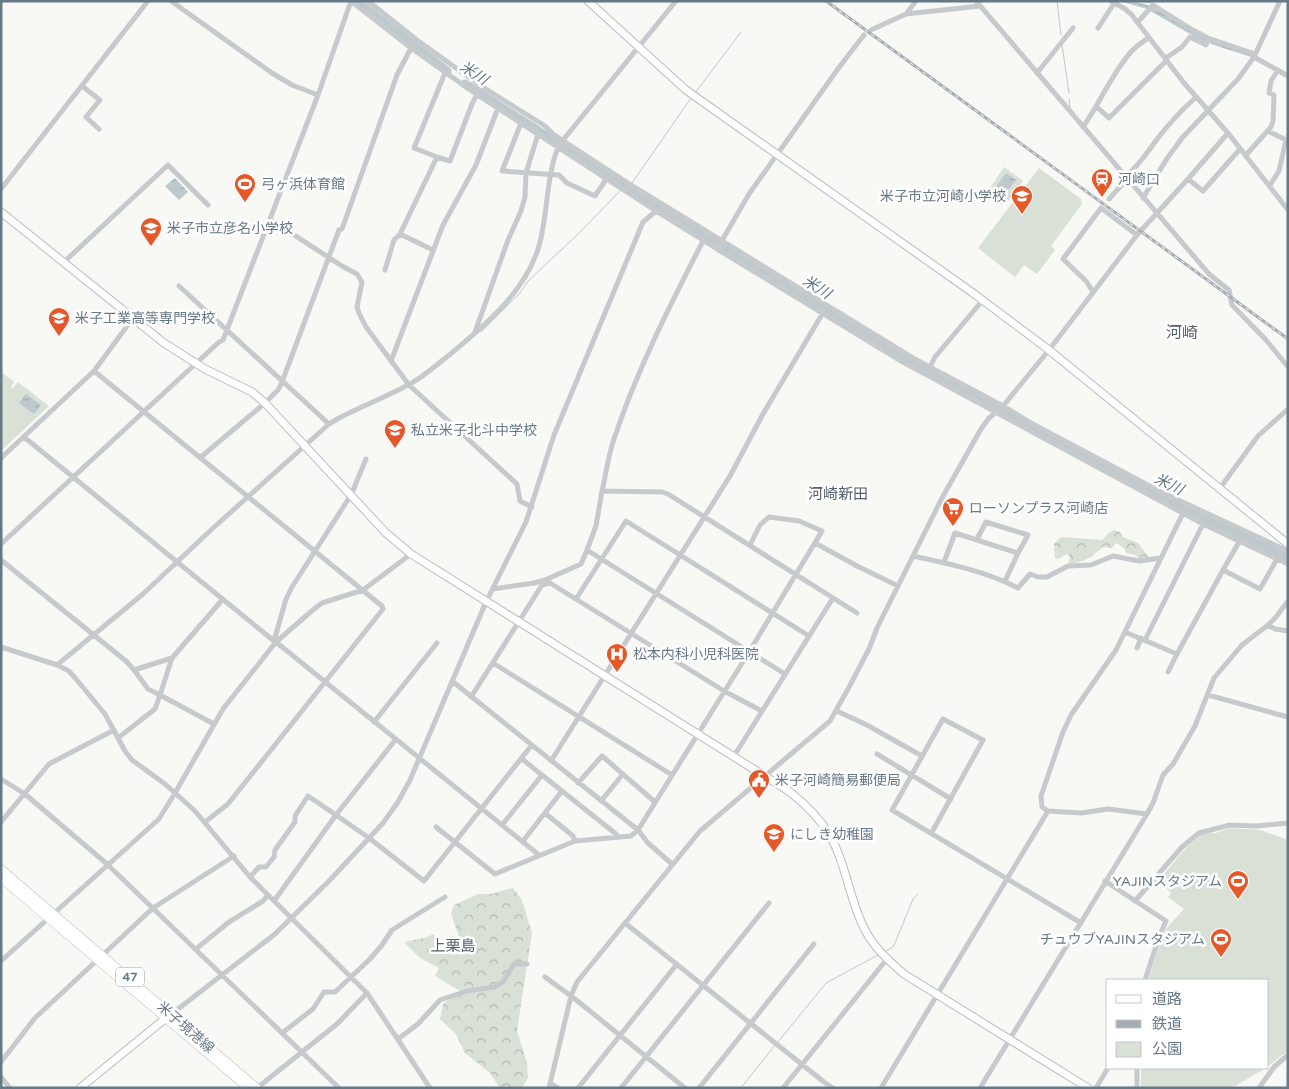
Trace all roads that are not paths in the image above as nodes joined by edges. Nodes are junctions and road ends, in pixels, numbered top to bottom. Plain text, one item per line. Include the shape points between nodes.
1 (148, 1) edge
2 (171, 1) edge
3 (351, 1) edge
4 (368, 1) edge
5 (588, 1) edge
6 (676, 1) edge
7 (916, 1) edge
8 (1280, 1) edge
9 (1113, 2) edge
10 (177, 3) edge
11 (978, 3) edge
12 (906, 14) junction
13 (1138, 22) junction
14 (1073, 28) dead end
15 (1098, 28) dead end
16 (870, 30) dead end
17 (864, 35) dead end
18 (1149, 37) junction
19 (1208, 40) junction
20 (413, 44) junction
21 (638, 48) junction
22 (1255, 56) junction
23 (1166, 59) junction
24 (1278, 70) junction
25 (446, 73) junction
26 (1037, 73) junction
27 (1288, 76) edge
28 (82, 86) junction
29 (478, 91) junction
30 (318, 95) junction
31 (1196, 97) junction
32 (1097, 107) junction
33 (498, 108) junction
34 (1210, 111) junction
35 (521, 123) junction
36 (1083, 127) junction
37 (99, 129) dead end
38 (1268, 131) junction
39 (1228, 133) junction
40 (538, 134) junction
41 (1287, 138) edge
42 (560, 143) junction
43 (1240, 149) junction
44 (776, 154) junction
45 (1246, 156) junction
46 (437, 157) junction
47 (526, 173) junction
48 (552, 174) junction
49 (606, 178) junction
50 (1126, 178) junction
51 (1188, 179) junction
52 (1270, 185) junction
53 (1, 189) edge
54 (1109, 198) dead end
55 (1144, 198) junction
56 (208, 205) dead end
57 (1288, 210) edge
58 (656, 211) junction
59 (1, 212) edge
60 (1156, 214) junction
61 (271, 220) junction
62 (400, 234) junction
63 (1137, 235) junction
64 (703, 241) junction
65 (720, 245) junction
66 (433, 250) junction
67 (330, 258) junction
68 (64, 262) junction
69 (385, 270) dead end
70 (179, 286) dead end
71 (1093, 292) junction
72 (982, 301) junction
73 (827, 306) junction
74 (823, 313) junction
75 (133, 318) junction
76 (227, 331) junction
77 (475, 333) junction
78 (1049, 350) junction
79 (391, 361) junction
80 (197, 364) junction
81 (930, 367) junction
82 (1288, 367) edge
83 (94, 371) junction
84 (282, 382) junction
85 (409, 385) junction
86 (265, 403) junction
87 (1000, 409) junction
88 (1288, 409) edge
89 (144, 412) junction
90 (329, 424) junction
91 (24, 437) junction
92 (304, 445) junction
93 (1, 458) edge
94 (201, 458) junction
95 (366, 459) dead end
96 (73, 478) junction
97 (1220, 488) junction
98 (602, 491) junction
99 (350, 495) junction
100 (249, 497) junction
101 (1187, 505) junction
102 (532, 507) junction
103 (1184, 513) junction
104 (705, 517) junction
105 (1203, 524) junction
106 (977, 539) junction
107 (1239, 542) junction
108 (815, 543) junction
109 (1, 544) edge
110 (1288, 544) edge
111 (750, 545) junction
112 (587, 550) junction
113 (316, 551) junction
114 (1288, 551) edge
115 (411, 554) junction
116 (1018, 554) junction
117 (680, 555) junction
118 (913, 556) junction
119 (1161, 558) junction
120 (601, 559) junction
121 (1277, 559) junction
122 (1, 560) edge
123 (177, 562) junction
124 (944, 562) junction
125 (1288, 564) edge
126 (1223, 570) junction
127 (796, 576) junction
128 (1005, 581) junction
129 (546, 582) junction
130 (898, 586) junction
131 (493, 589) junction
132 (363, 590) junction
133 (656, 594) junction
134 (833, 598) junction
135 (223, 599) junction
136 (576, 599) junction
137 (1288, 601) edge
138 (486, 602) junction
139 (772, 613) junction
140 (857, 614) dead end
141 (518, 622) junction
142 (1268, 625) junction
143 (1288, 631) edge
144 (1125, 632) junction
145 (631, 634) junction
146 (94, 635) junction
147 (809, 636) junction
148 (1143, 639) junction
149 (275, 642) junction
150 (437, 642) dead end
151 (1, 647) edge
152 (1137, 648) dead end
153 (749, 652) junction
154 (1177, 654) junction
155 (172, 658) junction
156 (493, 663) junction
157 (57, 665) junction
158 (134, 670) junction
159 (1168, 672) dead end
160 (785, 674) junction
161 (605, 676) junction
162 (452, 681) junction
163 (325, 682) junction
164 (724, 691) junction
165 (160, 695) junction
166 (1208, 695) junction
167 (471, 697) junction
168 (837, 711) junction
169 (762, 712) junction
170 (1288, 716) edge
171 (578, 718) junction
172 (374, 722) junction
173 (214, 724) junction
174 (114, 730) junction
175 (697, 734) junction
176 (118, 738) junction
177 (396, 739) junction
178 (531, 746) junction
179 (876, 754) dead end
180 (734, 756) junction
181 (922, 756) junction
182 (420, 758) junction
183 (522, 759) junction
184 (551, 761) junction
185 (623, 774) junction
186 (542, 775) junction
187 (672, 775) junction
188 (765, 776) junction
189 (911, 776) junction
190 (1, 779) edge
191 (578, 783) junction
192 (562, 791) junction
193 (175, 793) junction
194 (25, 794) junction
195 (951, 799) junction
196 (601, 801) junction
197 (655, 802) junction
198 (482, 808) junction
199 (1048, 811) junction
200 (545, 814) junction
201 (1147, 814) junction
202 (336, 815) junction
203 (1, 822) edge
204 (205, 822) junction
205 (1288, 823) edge
206 (502, 825) junction
207 (436, 827) dead end
208 (638, 830) junction
209 (932, 832) junction
210 (618, 837) junction
211 (370, 838) junction
212 (523, 841) junction
213 (575, 841) junction
214 (455, 843) junction
215 (540, 855) junction
216 (234, 856) junction
217 (107, 864) junction
218 (672, 864) junction
219 (1, 869) edge
220 (250, 877) junction
221 (1, 878) edge
222 (1008, 878) junction
223 (1105, 881) junction
224 (268, 895) junction
225 (444, 897) dead end
226 (274, 901) junction
227 (1136, 901) junction
228 (769, 904) dead end
229 (153, 908) junction
230 (51, 916) junction
231 (291, 916) junction
232 (626, 923) junction
233 (1081, 923) junction
234 (814, 944) dead end
235 (196, 949) junction
236 (101, 957) junction
237 (886, 959) junction
238 (1, 961) edge
239 (527, 964) dead end
240 (677, 964) junction
241 (222, 975) junction
242 (351, 975) junction
243 (545, 977) dead end
244 (1145, 979) edge
245 (703, 985) junction
246 (367, 992) junction
247 (937, 994) junction
248 (571, 996) junction
249 (169, 1016) junction
250 (751, 1024) junction
251 (282, 1033) junction
252 (620, 1036) junction
253 (398, 1039) junction
254 (1010, 1039) junction
255 (302, 1053) junction
256 (1288, 1055) edge
257 (646, 1056) junction
258 (1, 1062) edge
259 (802, 1064) junction
260 (1107, 1069) edge
261 (1137, 1069) edge
262 (1, 1077) edge
263 (550, 1086) edge
264 (10, 1088) edge
265 (80, 1088) edge
266 (248, 1088) edge
267 (257, 1088) edge
268 (339, 1088) edge
269 (430, 1088) edge
270 (558, 1088) edge
271 (578, 1088) edge
272 (621, 1088) edge
273 (685, 1088) edge
274 (699, 1088) edge
275 (783, 1088) edge
276 (833, 1088) edge
277 (881, 1088) edge
278 (980, 1088) edge
279 (1088, 1088) edge
280 (1096, 1088) edge
281 (1137, 1088) edge
282 (1259, 1088) edge

1 - 28 street
2 - 10 street
3 - 20 street
3 - 30 street
4 - 20 street
5 - 21 street
6 - 21 street
7 - 12 street
8 - 22 street
9 - 13 street
9 - 15 street
10 - 30 street via 272,73
11 - 12 street
11 - 26 street
12 - 16 street
13 - 18 street
13 - 19 street via 1153,5
14 - 26 street
17 - 44 street
18 - 23 street
18 - 32 street via 1121,64
19 - 22 street
19 - 23 street via 1206,45 1190,36
20 - 25 street
20 - 29 street
20 - 67 street via 397,75
21 - 42 street
21 - 44 street via 686,90
22 - 24 street
22 - 34 street
23 - 31 street
23 - 32 street via 1109,118
24 - 27 street
24 - 38 street via 1271,81 1269,93 1274,95 1273,121
25 - 29 street
25 - 46 street via 414,148
26 - 36 street
28 - 37 street via 100,100 86,118
28 - 53 street
29 - 33 street
29 - 42 street via 545,126
29 - 46 street via 450,161
30 - 61 street
31 - 34 street
31 - 50 street
32 - 36 street
33 - 35 street
33 - 66 street via 476,165 448,214
34 - 39 street
34 - 55 street via 1182,138
35 - 40 street
35 - 47 street via 502,171
36 - 50 street
38 - 41 street
38 - 45 street
39 - 43 street
39 - 51 street
40 - 42 street
40 - 47 street
41 - 52 street via 1279,171
42 - 48 street
42 - 49 street
42 - 65 street
43 - 45 street
43 - 51 street via 1202,191
44 - 65 street
44 - 72 street
45 - 52 street
46 - 62 street
47 - 48 street
47 - 77 street via 521,211
48 - 49 street via 595,196
48 - 77 street via 542,231 530,269 516,291
49 - 58 street
50 - 54 street
50 - 55 street
51 - 60 street
52 - 57 street
55 - 60 street
56 - 68 street via 168,165
58 - 64 street
58 - 102 street via 643,222 554,435
59 - 68 street
60 - 63 street
60 - 82 street via 1209,274 1229,290 1232,305
61 - 67 street
61 - 76 street
62 - 66 street
62 - 69 street via 394,240
63 - 71 street
63 - 71 street via 1101,208 1063,259
64 - 65 street
64 - 98 street via 651,346 625,410 613,441
65 - 73 street
65 - 74 street
66 - 79 street
67 - 79 street via 357,274 362,282 357,307 359,313
67 - 84 street
68 - 75 street
70 - 76 street
71 - 78 street
72 - 78 street
72 - 81 street
73 - 74 street
73 - 81 street
74 - 87 street via 900,361
74 - 104 street
75 - 80 street
75 - 83 street
76 - 80 street via 223,340
76 - 84 street
77 - 85 street
78 - 87 street
78 - 97 street
79 - 85 street
80 - 86 street via 241,386
80 - 89 street
81 - 87 street
83 - 89 street
83 - 91 street
84 - 86 street
84 - 90 street
85 - 90 street
85 - 102 street via 517,484 520,501
86 - 92 street
86 - 94 street
87 - 101 street
87 - 103 street via 1094,467
87 - 118 street via 981,429
88 - 97 street via 1258,436
89 - 94 street
89 - 96 street
90 - 92 street
91 - 93 street
91 - 96 street
92 - 99 street
92 - 100 street
94 - 100 street
95 - 99 street
96 - 109 street
96 - 123 street
97 - 110 street
98 - 104 street via 662,492
98 - 112 street via 596,526
99 - 113 street
99 - 115 street via 397,544
100 - 113 street
100 - 123 street
101 - 103 street
101 - 114 street
102 - 131 street
103 - 105 street
103 - 119 street
104 - 111 street
104 - 117 street
105 - 107 street
105 - 148 street
106 - 116 street
106 - 116 street via 986,522 1028,536
106 - 124 street via 955,533
107 - 121 street
107 - 126 street
108 - 111 street via 822,531 799,521 769,517 760,525
108 - 127 street
108 - 130 street
111 - 127 street
112 - 120 street
112 - 129 street via 580,564
113 - 132 street
113 - 149 street via 286,599
115 - 132 street
115 - 138 street
116 - 128 street
117 - 120 street via 626,521
117 - 133 street
117 - 139 street
118 - 124 street
118 - 130 street
119 - 128 street via 1139,561 1113,556 1090,565 1068,566 1047,577 1030,574 1018,588
119 - 144 street
120 - 133 street
120 - 136 street
121 - 125 street
121 - 126 street via 1260,589
122 - 146 street
123 - 135 street
123 - 146 street
124 - 128 street
126 - 154 street
127 - 134 street
127 - 139 street
129 - 131 street
129 - 136 street
129 - 141 street
130 - 168 street
131 - 138 street
132 - 149 street via 322,603
132 - 163 street via 383,609
133 - 145 street
133 - 153 street
134 - 140 street
134 - 147 street
135 - 149 street
135 - 155 street
136 - 145 street
137 - 142 street
138 - 141 street
138 - 162 street
139 - 147 street
139 - 153 street
141 - 156 street
141 - 161 street
142 - 143 street
142 - 166 street via 1238,649 1214,678
144 - 148 street
144 - 199 street via 1071,714 1063,732 1041,796 1042,807
145 - 161 street
145 - 164 street
146 - 157 street
146 - 158 street
147 - 160 street
148 - 152 street
148 - 154 street
149 - 163 street
149 - 173 street
150 - 172 street
151 - 157 street
153 - 160 street
153 - 164 street
154 - 159 street
155 - 158 street
155 - 165 street
156 - 167 street
156 - 171 street
157 - 174 street via 76,678
158 - 165 street via 148,689
160 - 169 street
161 - 171 street
161 - 175 street
162 - 167 street
162 - 182 street
163 - 172 street
163 - 204 street via 228,804
164 - 169 street
164 - 175 street
165 - 173 street
165 - 176 street via 155,708
166 - 170 street
166 - 201 street via 1195,726 1163,775
167 - 178 street
168 - 181 street via 867,724
168 - 188 street via 830,721
169 - 180 street
171 - 184 street
171 - 187 street
172 - 177 street
173 - 193 street
174 - 176 street
174 - 194 street via 49,764
175 - 180 street
175 - 187 street
176 - 193 street via 132,760
177 - 182 street
177 - 202 street
178 - 183 street
178 - 184 street
179 - 189 street
180 - 188 street
181 - 189 street
181 - 195 street via 944,719 983,740
182 - 198 street
182 - 211 street via 398,802
183 - 186 street
183 - 198 street
184 - 191 street
185 - 191 street via 602,756
185 - 196 street
185 - 197 street
186 - 192 street
186 - 206 street
187 - 197 street
188 - 218 street via 700,831
188 - 237 street via 809,808 829,833 864,928
189 - 195 street
189 - 209 street via 892,810
190 - 194 street
191 - 196 street
192 - 200 street
192 - 210 street
193 - 204 street
193 - 217 street via 159,818
194 - 203 street
194 - 217 street
195 - 209 street
196 - 208 street
197 - 208 street
198 - 206 street
198 - 214 street
199 - 201 street via 1082,813 1108,808
199 - 222 street
200 - 212 street
200 - 213 street
201 - 223 street
202 - 211 street
202 - 220 street via 308,796 270,862 266,867 259,867
202 - 226 street
204 - 216 street
205 - 227 street via 1230,825 1199,833 1182,847
206 - 212 street
207 - 214 street
208 - 210 street via 631,836
208 - 218 street
209 - 222 street
210 - 213 street
211 - 214 street via 424,881
211 - 231 street
212 - 215 street
213 - 215 street
214 - 215 street via 495,874
216 - 220 street
216 - 229 street
217 - 229 street
217 - 230 street
218 - 232 street
219 - 230 main road, 米子境港線 / 47
220 - 224 street
221 - 230 main road, 米子境港線 / 47
222 - 233 street
222 - 247 street
223 - 227 street
223 - 233 street
224 - 226 street
224 - 235 street
225 - 242 street via 392,930 370,959
226 - 231 street
227 - 244 street via 1166,921
228 - 245 street
229 - 235 street
229 - 236 street
230 - 236 main road, 米子境港線 / 47
230 - 238 street
231 - 241 street via 275,934
231 - 242 street
232 - 240 street
232 - 248 street via 577,982
233 - 254 street
234 - 250 street
235 - 241 street
236 - 249 main road, 米子境港線 / 47
236 - 258 street via 35,1018
237 - 247 street
237 - 259 street
239 - 253 street via 514,964 503,982 495,987 440,1000 418,1024
240 - 245 street
240 - 252 street
241 - 249 street
241 - 251 street
242 - 246 street
242 - 251 street via 335,992 324,992 313,1009
243 - 248 street
245 - 250 street
245 - 257 street
246 - 253 street
246 - 255 street via 338,1024
247 - 254 street
247 - 277 street
248 - 252 street
248 - 263 street
249 - 265 street
249 - 266 main road, 米子境港線 / 47
249 - 267 main road, 米子境港線 / 47
250 - 259 street
250 - 274 street
251 - 255 street
252 - 257 street
252 - 271 street
253 - 269 street
254 - 278 street
254 - 279 street
255 - 267 street
255 - 268 street
256 - 282 street via 1274,1067
257 - 272 street
257 - 273 street
259 - 275 street
259 - 276 street
260 - 280 street
261 - 281 street
262 - 264 street
263 - 270 street

